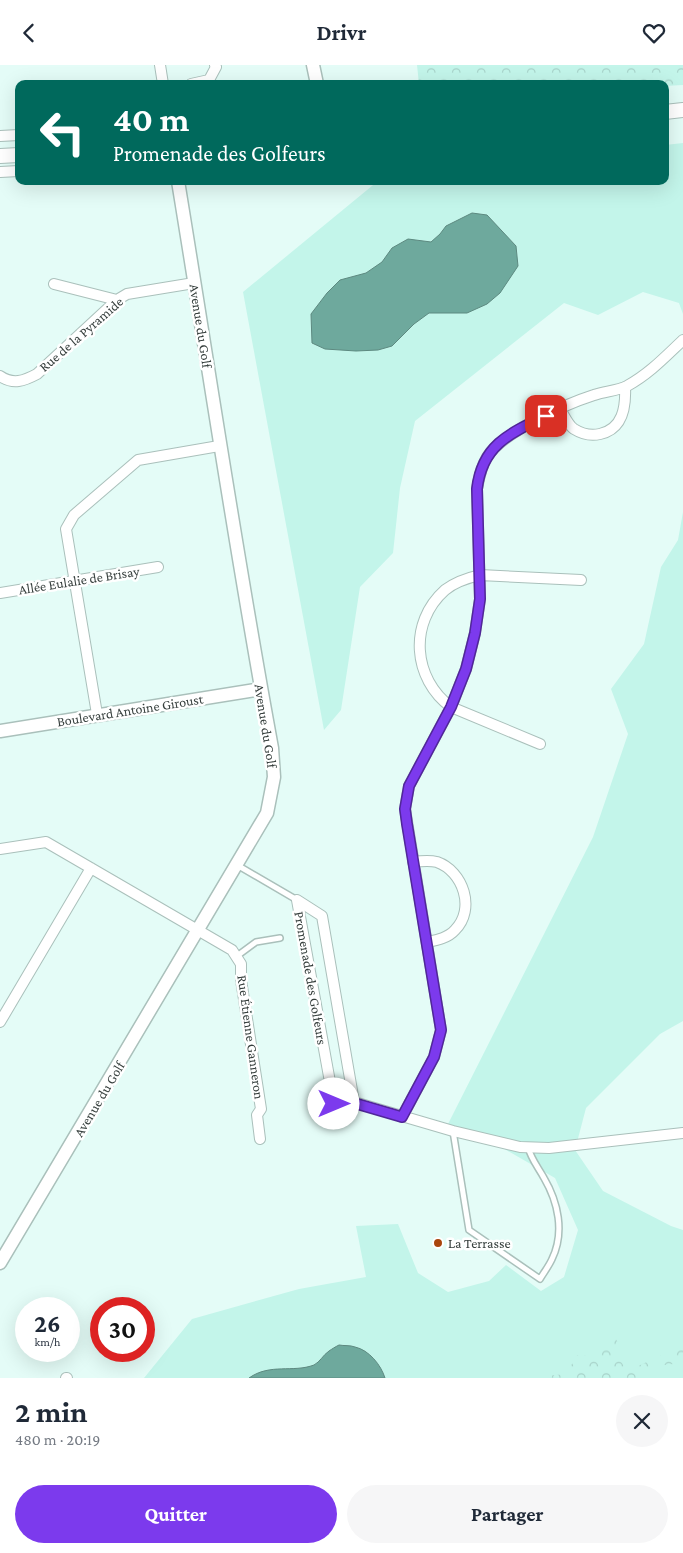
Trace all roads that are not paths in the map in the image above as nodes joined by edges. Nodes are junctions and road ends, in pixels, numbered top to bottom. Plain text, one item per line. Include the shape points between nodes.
1 (160, 65) edge
2 (215, 65) edge
3 (313, 65) edge
4 (162, 80) edge
5 (209, 80) edge
6 (316, 80) edge
7 (683, 110) edge
8 (669, 112) edge
9 (15, 135) edge
10 (0, 136) edge
11 (15, 155) edge
12 (0, 156) edge
13 (15, 171) edge
14 (0, 172) edge
15 (179, 185) edge
16 (194, 283) junction
17 (54, 284) dead end
18 (117, 300) junction
19 (683, 340) edge
20 (0, 376) edge
21 (625, 387) junction
22 (560, 409) junction
23 (219, 446) junction
24 (158, 567) dead end
25 (480, 575) junction
26 (581, 580) dead end
27 (74, 581) junction
28 (0, 593) edge
29 (260, 689) junction
30 (451, 707) junction
31 (97, 714) junction
32 (0, 731) edge
33 (540, 744) dead end
34 (0, 849) edge
35 (413, 862) junction
36 (236, 865) junction
37 (91, 868) junction
38 (297, 900) junction
39 (198, 931) junction
40 (280, 938) dead end
41 (427, 942) junction
42 (237, 956) junction
43 (0, 1023) edge
44 (354, 1103) junction
45 (402, 1117) junction
46 (453, 1131) junction
47 (683, 1133) edge
48 (260, 1139) dead end
49 (528, 1147) junction
50 (0, 1263) edge

1 - 4 street
2 - 5 street
3 - 6 street
7 - 8 main road
9 - 10 street
11 - 12 main road
13 - 14 street
15 - 16 street, Avenue du Golf
16 - 18 street, Rue de la Pyramide via 127,294
16 - 23 street, Avenue du Golf
17 - 18 street
18 - 20 street, Rue de la Pyramide via 37,374 16,382
19 - 21 street via 650,373
21 - 22 street
21 - 22 street via 623,415 606,433 591,436 573,429
22 - 25 street via 500,441 487,457 479,474 477,489
23 - 27 street via 138,459 74,515 66,529
23 - 29 street, Avenue du Golf
24 - 27 street, Allée Eulalie de Brisay
25 - 26 street
25 - 30 street via 475,633 466,669
25 - 30 street via 446,589 429,611 423,626 420,642 423,671 430,686
27 - 28 street, Allée Eulalie de Brisay
27 - 31 street
29 - 31 street, Boulevard Antoine Giroust
29 - 36 street, Avenue du Golf via 272,748 272,794 267,813
30 - 33 street
30 - 35 street via 409,786 405,809
31 - 32 street, Boulevard Antoine Giroust
34 - 37 street, Rue Étienne Ganneron via 46,842
35 - 41 street
35 - 41 street via 425,860 446,867 455,874 465,898 464,914 456,930 444,938
36 - 38 lane
36 - 39 street, Avenue du Golf
37 - 39 street, Rue Étienne Ganneron
37 - 43 street
38 - 44 street, Promenade des Golfeurs via 322,916
38 - 44 street, Promenade des Golfeurs via 334,1104
39 - 42 street, Rue Étienne Ganneron
39 - 50 street, Avenue du Golf
40 - 42 lane via 256,942
41 - 45 street via 441,1030 434,1057
42 - 48 street, Rue Étienne Ganneron via 241,963 261,1109 257,1115
44 - 45 street, Promenade des Golfeurs
45 - 46 street, Promenade des Golfeurs
46 - 49 street, Promenade des Golfeurs
46 - 49 lane via 470,1230 540,1279 553,1257 559,1221 550,1189
47 - 49 street, Promenade des Golfeurs via 549,1148

